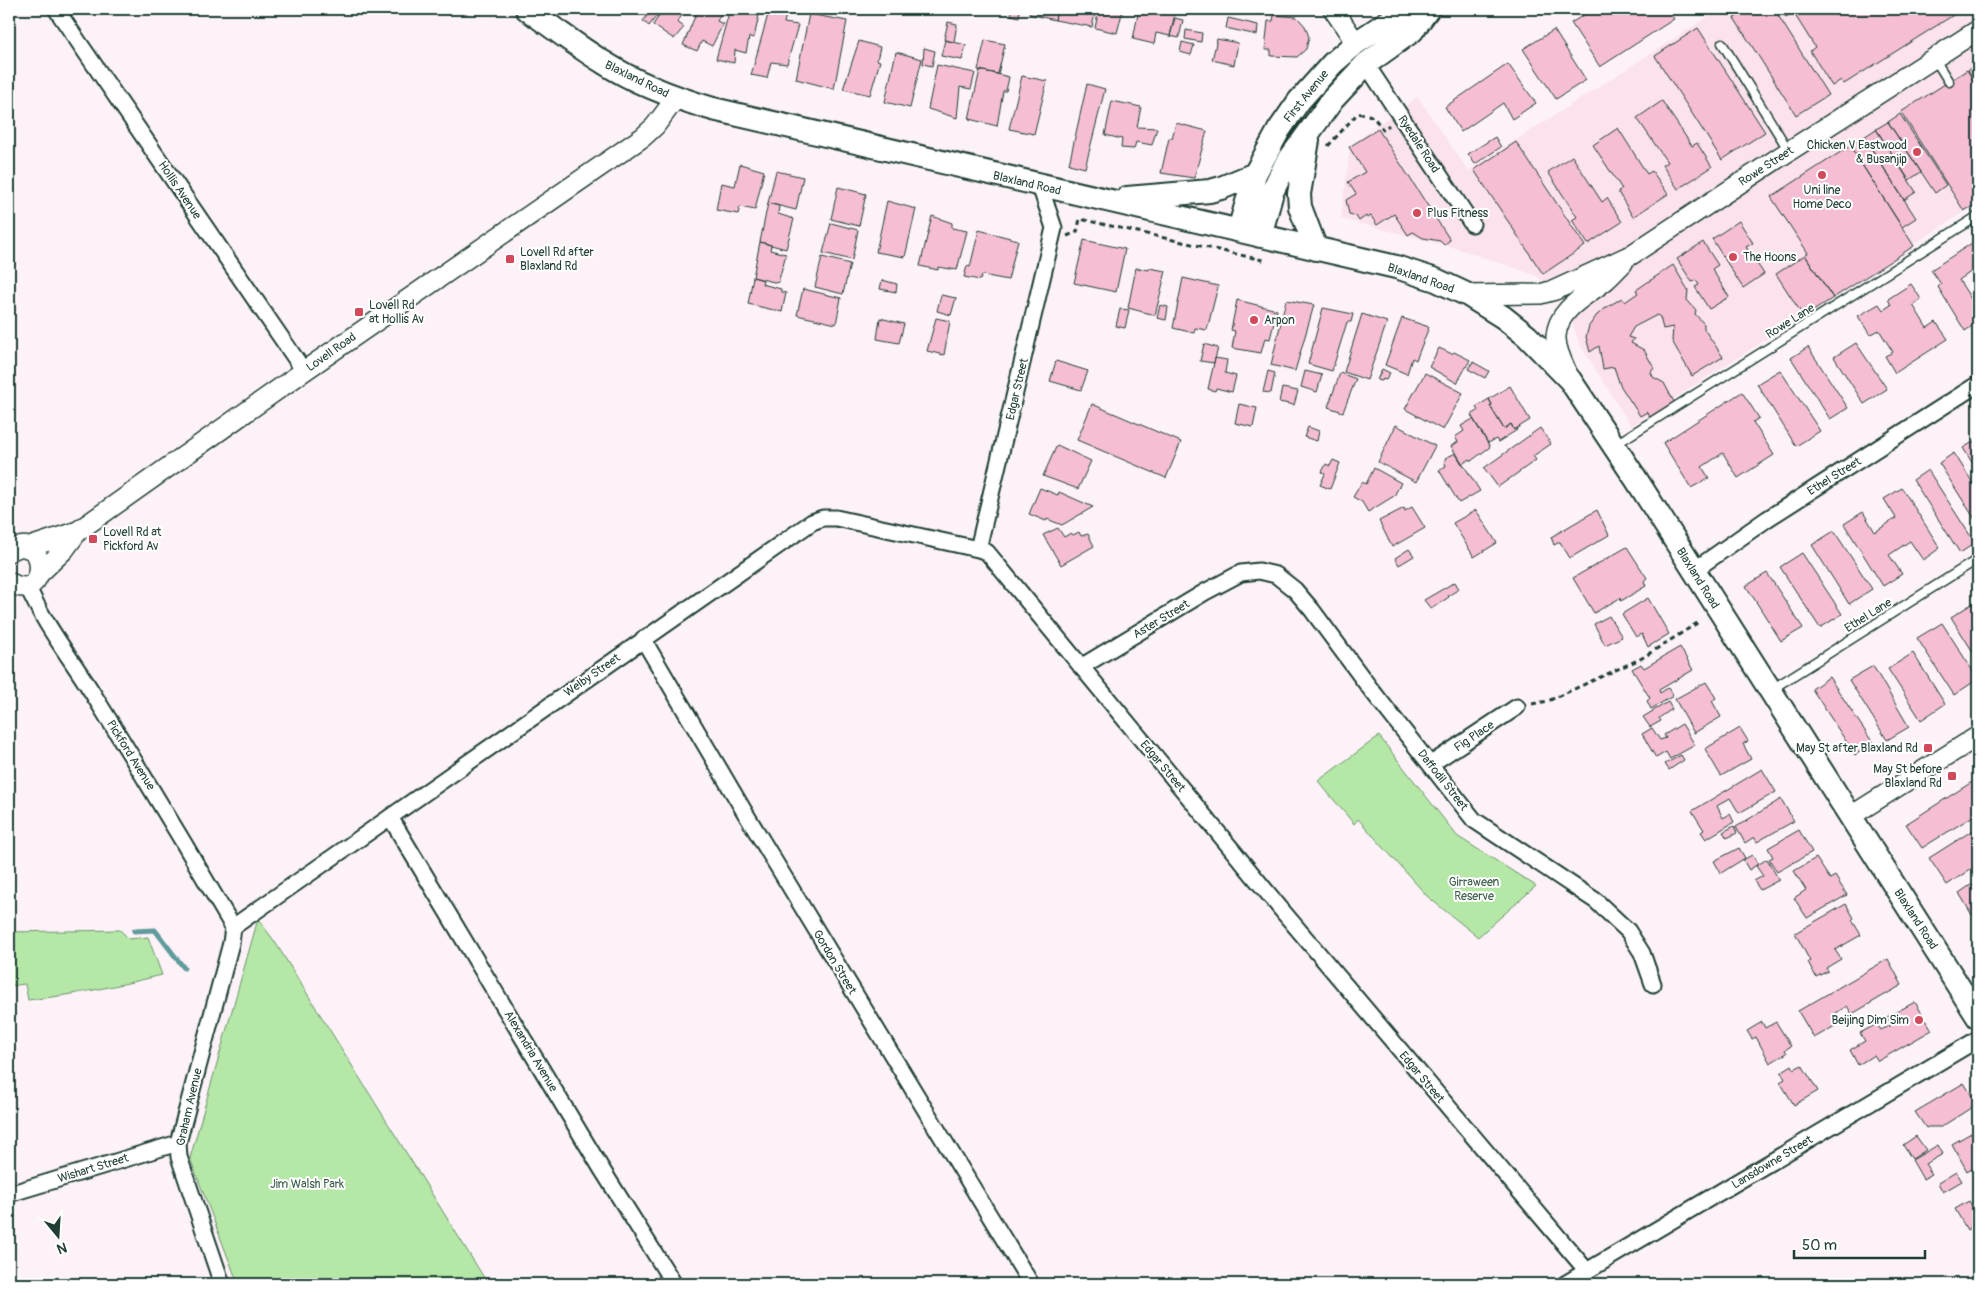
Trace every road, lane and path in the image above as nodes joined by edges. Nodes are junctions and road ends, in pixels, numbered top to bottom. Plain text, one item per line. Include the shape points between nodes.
1 (56, 9) edge
2 (527, 9) edge
3 (1333, 9) edge
4 (1426, 9) edge
5 (1978, 30) edge
6 (1356, 43) junction
7 (1722, 43) dead end
8 (1934, 58) junction
9 (1366, 64) junction
10 (1949, 82) dead end
11 (676, 98) junction
12 (1402, 117) junction
13 (1310, 132) junction
14 (1324, 150) dead end
15 (1789, 151) junction
16 (1254, 174) junction
17 (1040, 186) junction
18 (1100, 200) junction
19 (1978, 216) edge
20 (1472, 224) dead end
21 (1239, 230) junction
22 (1077, 232) dead end
23 (1260, 236) junction
24 (1316, 249) junction
25 (1631, 255) junction
26 (1267, 261) dead end
27 (1468, 295) junction
28 (304, 371) junction
29 (1570, 380) junction
30 (1978, 384) edge
31 (1613, 446) junction
32 (78, 531) junction
33 (15, 547) edge
34 (978, 549) junction
35 (1978, 559) edge
36 (1693, 571) junction
37 (1241, 573) joint
38 (25, 580) edge
39 (1699, 622) dead end
40 (643, 639) junction
41 (1081, 667) junction
42 (1770, 690) junction
43 (1517, 707) joint
44 (1978, 736) edge
45 (1432, 764) junction
46 (1851, 816) junction
47 (390, 817) junction
48 (232, 927) junction
49 (1653, 984) dead end
50 (1978, 1017) edge
51 (1978, 1039) edge
52 (178, 1143) junction
53 (9, 1194) edge
54 (1587, 1271) junction
55 (222, 1284) edge
56 (674, 1284) edge
57 (1031, 1284) edge
58 (1565, 1284) edge

1 - 28 street, Hollis Avenue
2 - 11 main road, Blaxland Road via 604,63
3 - 6 street
4 - 6 main road, First Avenue via 1400,14
4 - 9 main road, First Avenue via 1412,31
5 - 8 street, Rowe Street
6 - 16 main road, First Avenue via 1333,63 1299,102
7 - 15 lane
8 - 10 lane
8 - 15 street, Rowe Street
9 - 12 street, Ryedale Road
9 - 13 main road, First Avenue via 1333,99
11 - 17 main road, Blaxland Road
11 - 28 street, Lovell Road via 643,136
12 - 14 path via 1383,130 1366,113 1357,114
12 - 20 street, Ryedale Road
13 - 23 main road, First Avenue via 1286,164 1272,192
13 - 24 main road via 1298,194
15 - 25 street, Rowe Street
16 - 18 main road via 1210,191
16 - 21 main road, First Avenue
17 - 18 main road, Blaxland Road
17 - 34 street, Edgar Street via 1054,228
18 - 21 main road, Blaxland Road
19 - 31 lane, Rowe Lane
21 - 23 main road, Blaxland Road
22 - 26 path via 1080,219
23 - 24 main road, Blaxland Road
24 - 27 main road, Blaxland Road via 1436,280
25 - 27 street, Rowe Street via 1540,294
25 - 29 street, Rowe Street via 1568,308 1559,324 1556,338
27 - 29 main road, Blaxland Road via 1527,336
28 - 32 street, Lovell Road
29 - 31 main road, Blaxland Road
30 - 36 street, Ethel Street via 1767,519
31 - 36 main road, Blaxland Road
32 - 33 street, Lovell Road
32 - 38 street, Lovell Road via 64,550
33 - 38 street via 37,555 39,560
34 - 40 street, Welby Street via 836,518 823,518 803,527
34 - 41 street, Edgar Street via 987,552
35 - 42 lane, Ethel Lane
36 - 42 main road, Blaxland Road
37 - 41 street, Aster Street
37 - 45 street, Daffodil Street via 1259,571 1276,575 1295,590
38 - 48 street, Pickford Avenue via 35,604 134,759
39 - 43 path via 1642,658 1548,700
40 - 47 street, Welby Street
40 - 57 street, Gordon Street
41 - 54 street, Edgar Street
42 - 46 main road, Blaxland Road
43 - 45 street, Fig Place
44 - 46 street
45 - 49 street, Daffodil Street via 1474,820 1596,901 1628,931 1642,953
46 - 50 main road, Blaxland Road
47 - 48 street, Welby Street
47 - 56 street, Alexandria Avenue
48 - 52 street, Graham Avenue via 231,943
51 - 54 street, Lansdowne Street
52 - 53 street, Wishart Street
52 - 55 street, Graham Avenue via 179,1157
54 - 58 street, Lansdowne Street

